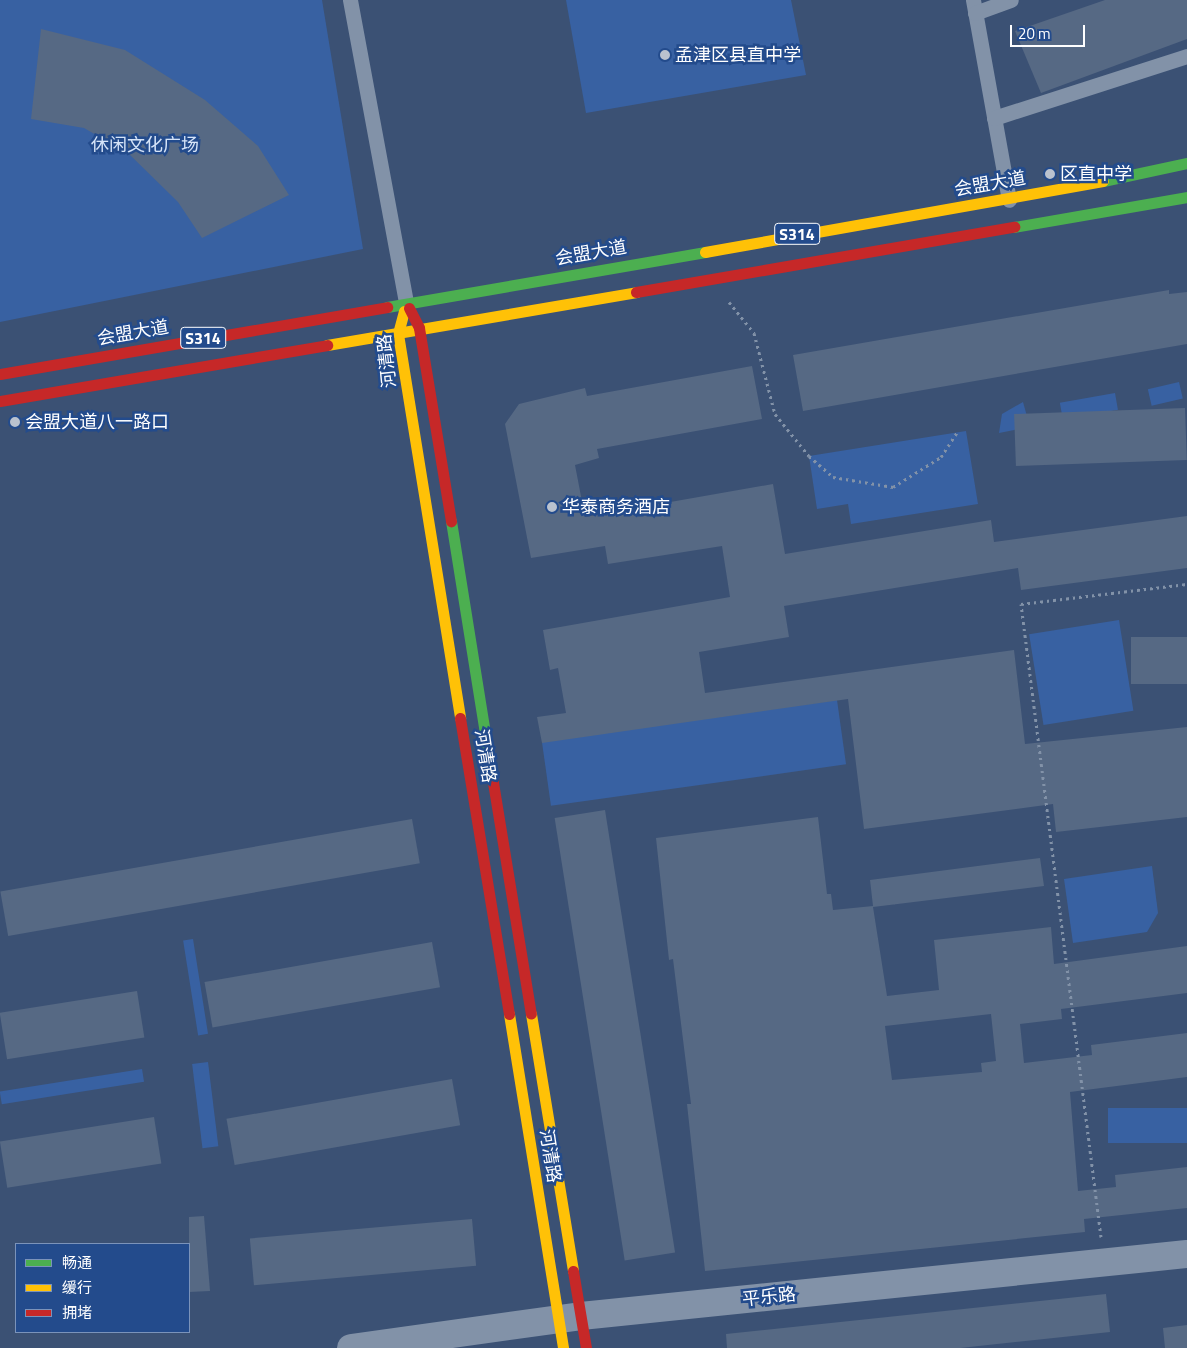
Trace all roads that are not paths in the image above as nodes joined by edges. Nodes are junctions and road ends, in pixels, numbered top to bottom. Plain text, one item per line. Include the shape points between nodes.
1 (350, 0) edge
2 (1011, 0) edge
3 (974, 7) edge
4 (1187, 56) edge
5 (994, 118) junction
6 (1187, 163) edge
7 (1187, 196) edge
8 (1008, 200) junction
9 (406, 302) junction
10 (419, 328) junction
11 (398, 334) junction
12 (0, 374) edge
13 (0, 401) edge
14 (1187, 1254) edge
15 (570, 1318) junction
16 (351, 1348) edge
17 (563, 1348) edge
18 (586, 1348) edge

1 - 9 lane
2 - 3 lane
3 - 5 lane
4 - 5 lane
5 - 8 lane
6 - 8 main road, 会盟大道 / S314
7 - 10 main road, S314
8 - 9 main road, 会盟大道 / S314
9 - 10 main road, 河清路
9 - 11 main road, 河清路
9 - 12 main road, 会盟大道 / S314
10 - 11 main road, S314
10 - 15 main road, 河清路
11 - 13 main road, S314
11 - 15 main road, 河清路
14 - 15 street, 平乐路
15 - 16 street, 平乐路
15 - 17 main road, 河清路
15 - 18 main road, 河清路

